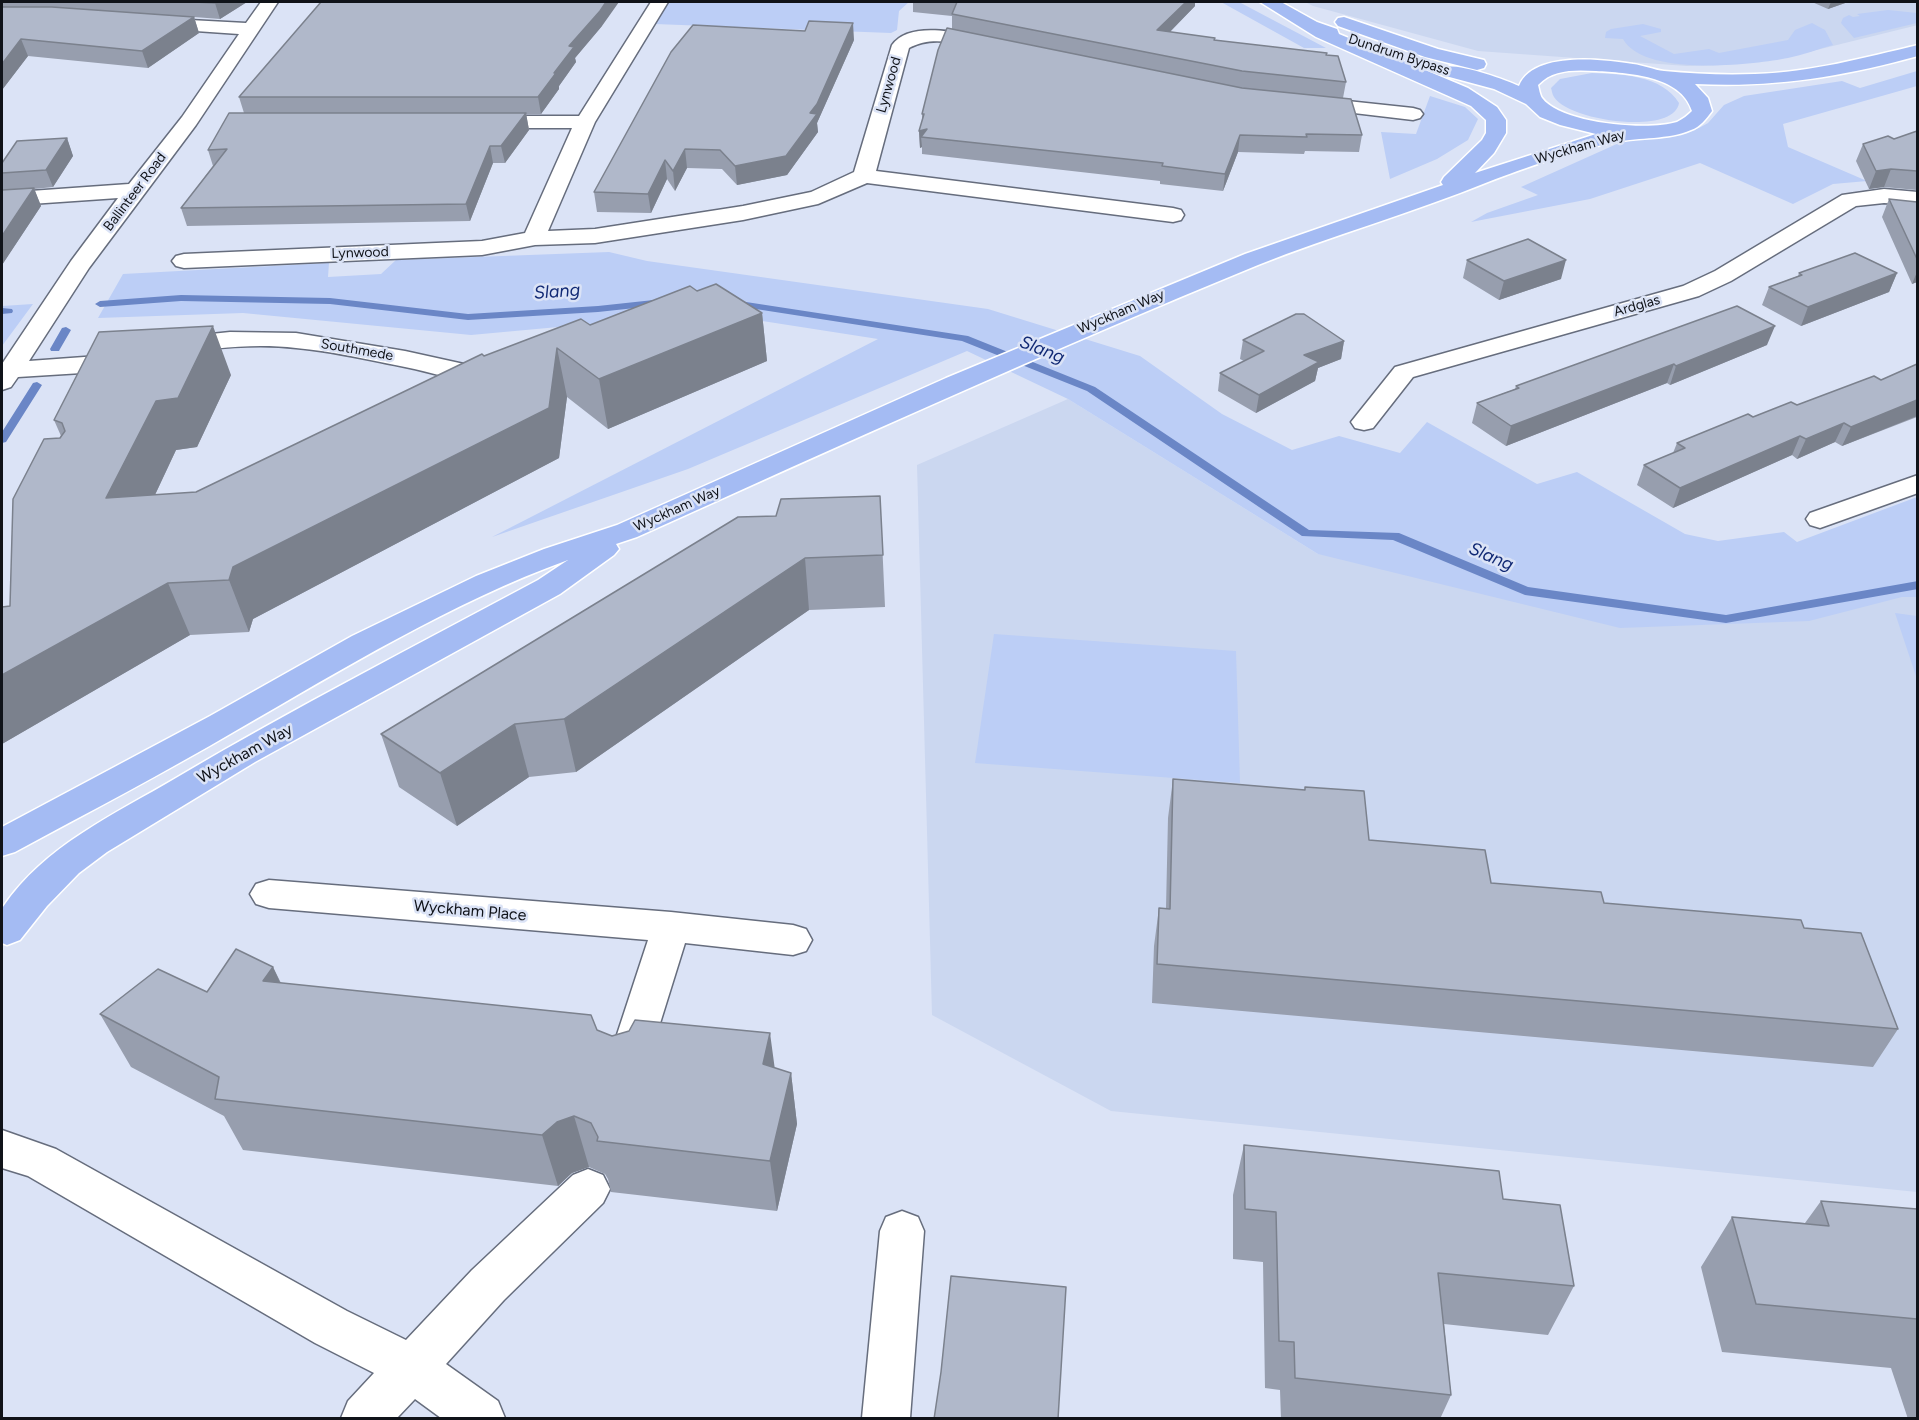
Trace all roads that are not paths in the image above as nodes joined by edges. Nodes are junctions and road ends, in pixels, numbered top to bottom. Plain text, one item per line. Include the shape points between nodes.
1 (269, 2) edge
2 (658, 2) edge
3 (1269, 2) edge
4 (1285, 2) edge
5 (136, 21) edge
6 (1311, 26) junction
7 (249, 29) junction
8 (1013, 50) edge
9 (1917, 50) edge
10 (1546, 70) junction
11 (1660, 75) junction
12 (1786, 78) junction
13 (1532, 100) junction
14 (1295, 102) edge
15 (1702, 105) junction
16 (1413, 114) dead end
17 (189, 121) junction
18 (214, 121) dead end
19 (461, 122) edge
20 (585, 122) junction
21 (1543, 127) junction
22 (1633, 132) junction
23 (1493, 173) junction
24 (864, 176) junction
25 (135, 190) junction
26 (1440, 194) junction
27 (2, 199) edge
28 (1917, 199) edge
29 (1173, 215) dead end
30 (535, 238) junction
31 (184, 261) dead end
32 (154, 348) edge
33 (123, 355) edge
34 (98, 364) junction
35 (519, 368) edge
36 (5, 376) edge
37 (83, 393) edge
38 (1364, 422) dead end
39 (1917, 483) edge
40 (1820, 519) dead end
41 (627, 531) junction
42 (2, 843) edge
43 (268, 894) dead end
44 (671, 927) junction
45 (3, 936) edge
46 (793, 940) dead end
47 (626, 1069) edge
48 (2, 1149) edge
49 (588, 1189) dead end
50 (902, 1230) dead end
51 (411, 1367) junction
52 (365, 1419) edge
53 (481, 1419) edge
54 (886, 1419) edge

1 - 7 street, Ballinteer Road
2 - 20 street
3 - 6 main road, Dundrum Bypass
4 - 10 main road, Dundrum Bypass via 1432,52 1485,65
5 - 7 street
6 - 13 main road, Dundrum Bypass via 1501,85
6 - 26 main road via 1472,98 1496,118 1498,128 1484,152
7 - 17 street, Ballinteer Road
8 - 24 street, Lynwood via 938,36 919,37 901,45
9 - 12 main road via 1843,69
10 - 11 main road, Dundrum Bypass via 1599,64
10 - 13 main road via 1528,85
11 - 12 main road via 1698,79
11 - 15 main road via 1688,88
12 - 15 main road
13 - 21 main road, Dundrum Bypass
14 - 16 street
15 - 22 main road via 1695,120 1680,127
17 - 18 street
17 - 25 street, Ballinteer Road
19 - 20 street
20 - 30 street
21 - 22 main road, Dundrum Bypass via 1578,124
21 - 23 main road, Wyckham Way
22 - 23 main road, Wyckham Way
23 - 26 main road, Wyckham Way
24 - 29 street
24 - 30 street, Lynwood via 818,197 743,213 595,237
25 - 27 street
25 - 36 street, Ballinteer Road
26 - 41 main road, Wyckham Way via 1253,259 1123,311
28 - 38 street, Ardglas via 1884,196 1850,200 1691,291 1404,372
30 - 31 street, Lynwood via 482,248
32 - 35 street, Southmede via 230,339 296,340 473,374 497,374
33 - 34 street
34 - 36 street
34 - 37 street
39 - 40 street
41 - 42 main road, Wyckham Way via 487,582 363,643
41 - 45 main road, Wyckham Way via 549,587 253,748 94,843 66,863
43 - 44 street, Wyckham Place
44 - 46 street, Wyckham Place
44 - 47 street
48 - 51 street via 41,1162 330,1327
49 - 51 street via 488,1285
50 - 54 street
51 - 52 street
51 - 53 street

